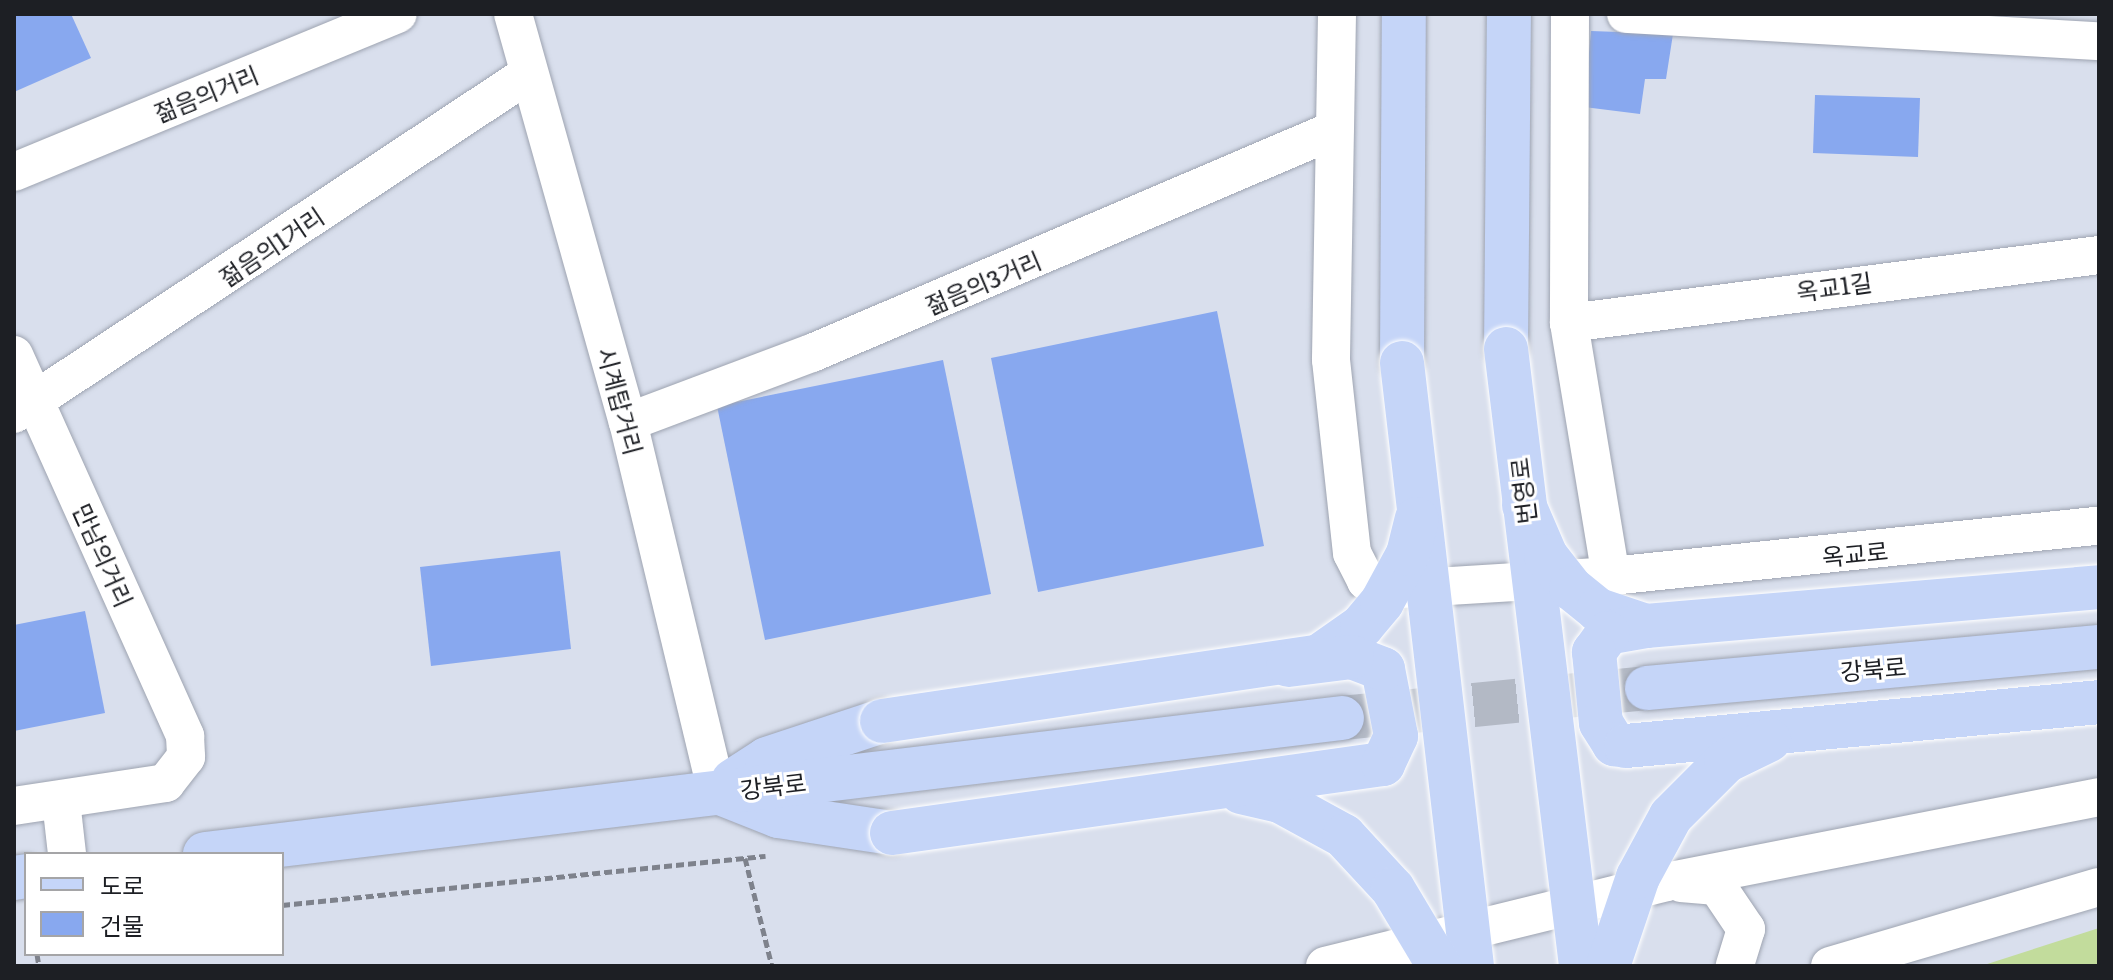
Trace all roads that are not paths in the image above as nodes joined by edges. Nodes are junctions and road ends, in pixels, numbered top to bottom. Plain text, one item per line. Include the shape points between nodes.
1 (398, 14) edge
2 (513, 14) edge
3 (1337, 14) edge
4 (1404, 14) edge
5 (1509, 14) edge
6 (1570, 14) edge
7 (1626, 14) edge
8 (2099, 41) edge
9 (527, 75) junction
10 (1334, 130) junction
11 (14, 172) edge
12 (2099, 255) edge
13 (1569, 323) junction
14 (14, 355) edge
15 (25, 409) edge
16 (628, 422) junction
17 (1524, 505) junction
18 (1417, 519) junction
19 (2099, 526) edge
20 (1611, 576) junction
21 (2099, 587) edge
22 (1646, 626) junction
23 (2099, 647) edge
24 (1288, 665) junction
25 (1647, 688) tunnel mouth
26 (2099, 702) edge
27 (1342, 718) tunnel mouth
28 (1793, 731) junction
29 (1219, 789) junction
30 (717, 792) junction
31 (2099, 797) edge
32 (61, 801) junction
33 (14, 806) edge
34 (2099, 820) edge
35 (67, 852) edge
36 (222, 852) edge
37 (1666, 882) junction
38 (2099, 887) edge
39 (1325, 966) edge
40 (1439, 966) edge
41 (1472, 966) edge
42 (1581, 966) edge
43 (1608, 966) edge
44 (1735, 966) edge
45 (1830, 966) edge

1 - 11 street, 젊음의거리
2 - 9 street, 시계탑거리
3 - 10 street, 옥교로
4 - 18 main road, bridge via 1402,363
5 - 17 main road, 번영로, bridge via 1506,349
6 - 13 street
7 - 8 street
9 - 15 street, 젊음의1거리
9 - 16 street, 시계탑거리
10 - 16 street, 젊음의3거리 via 812,353
10 - 20 street, 옥교로 via 1331,360 1352,553 1366,581 1385,590
12 - 13 street, 옥교1길
13 - 20 street
14 - 15 street, 만남의거리
15 - 32 street, 만남의거리 via 185,736 186,757 166,783
16 - 30 street, 시계탑거리
17 - 22 main road, bridge via 1546,556 1571,588 1598,610
17 - 42 main road, 번영로, bridge
18 - 24 main road, bridge via 1397,577 1362,626 1318,657
18 - 41 main road, bridge
19 - 20 street, 옥교로
21 - 22 main road, bridge
22 - 28 main road, bridge via 1608,633 1594,652 1601,723 1614,744
23 - 25 main road, 강북로
24 - 29 main road, bridge via 1352,657 1383,669 1395,722 1392,753 1368,770
24 - 30 main road, bridge via 882,721 767,759
26 - 28 main road, bridge
27 - 30 main road, 강북로
28 - 43 main road, bridge via 1726,761 1671,816 1638,877
29 - 30 main road, bridge via 892,833 778,816
29 - 40 main road, bridge via 1280,801 1344,836 1393,889
30 - 36 main road, 강북로
31 - 37 street
32 - 33 street
32 - 35 street
34 - 37 street
37 - 39 street
37 - 44 street via 1717,886 1746,929
38 - 45 street

